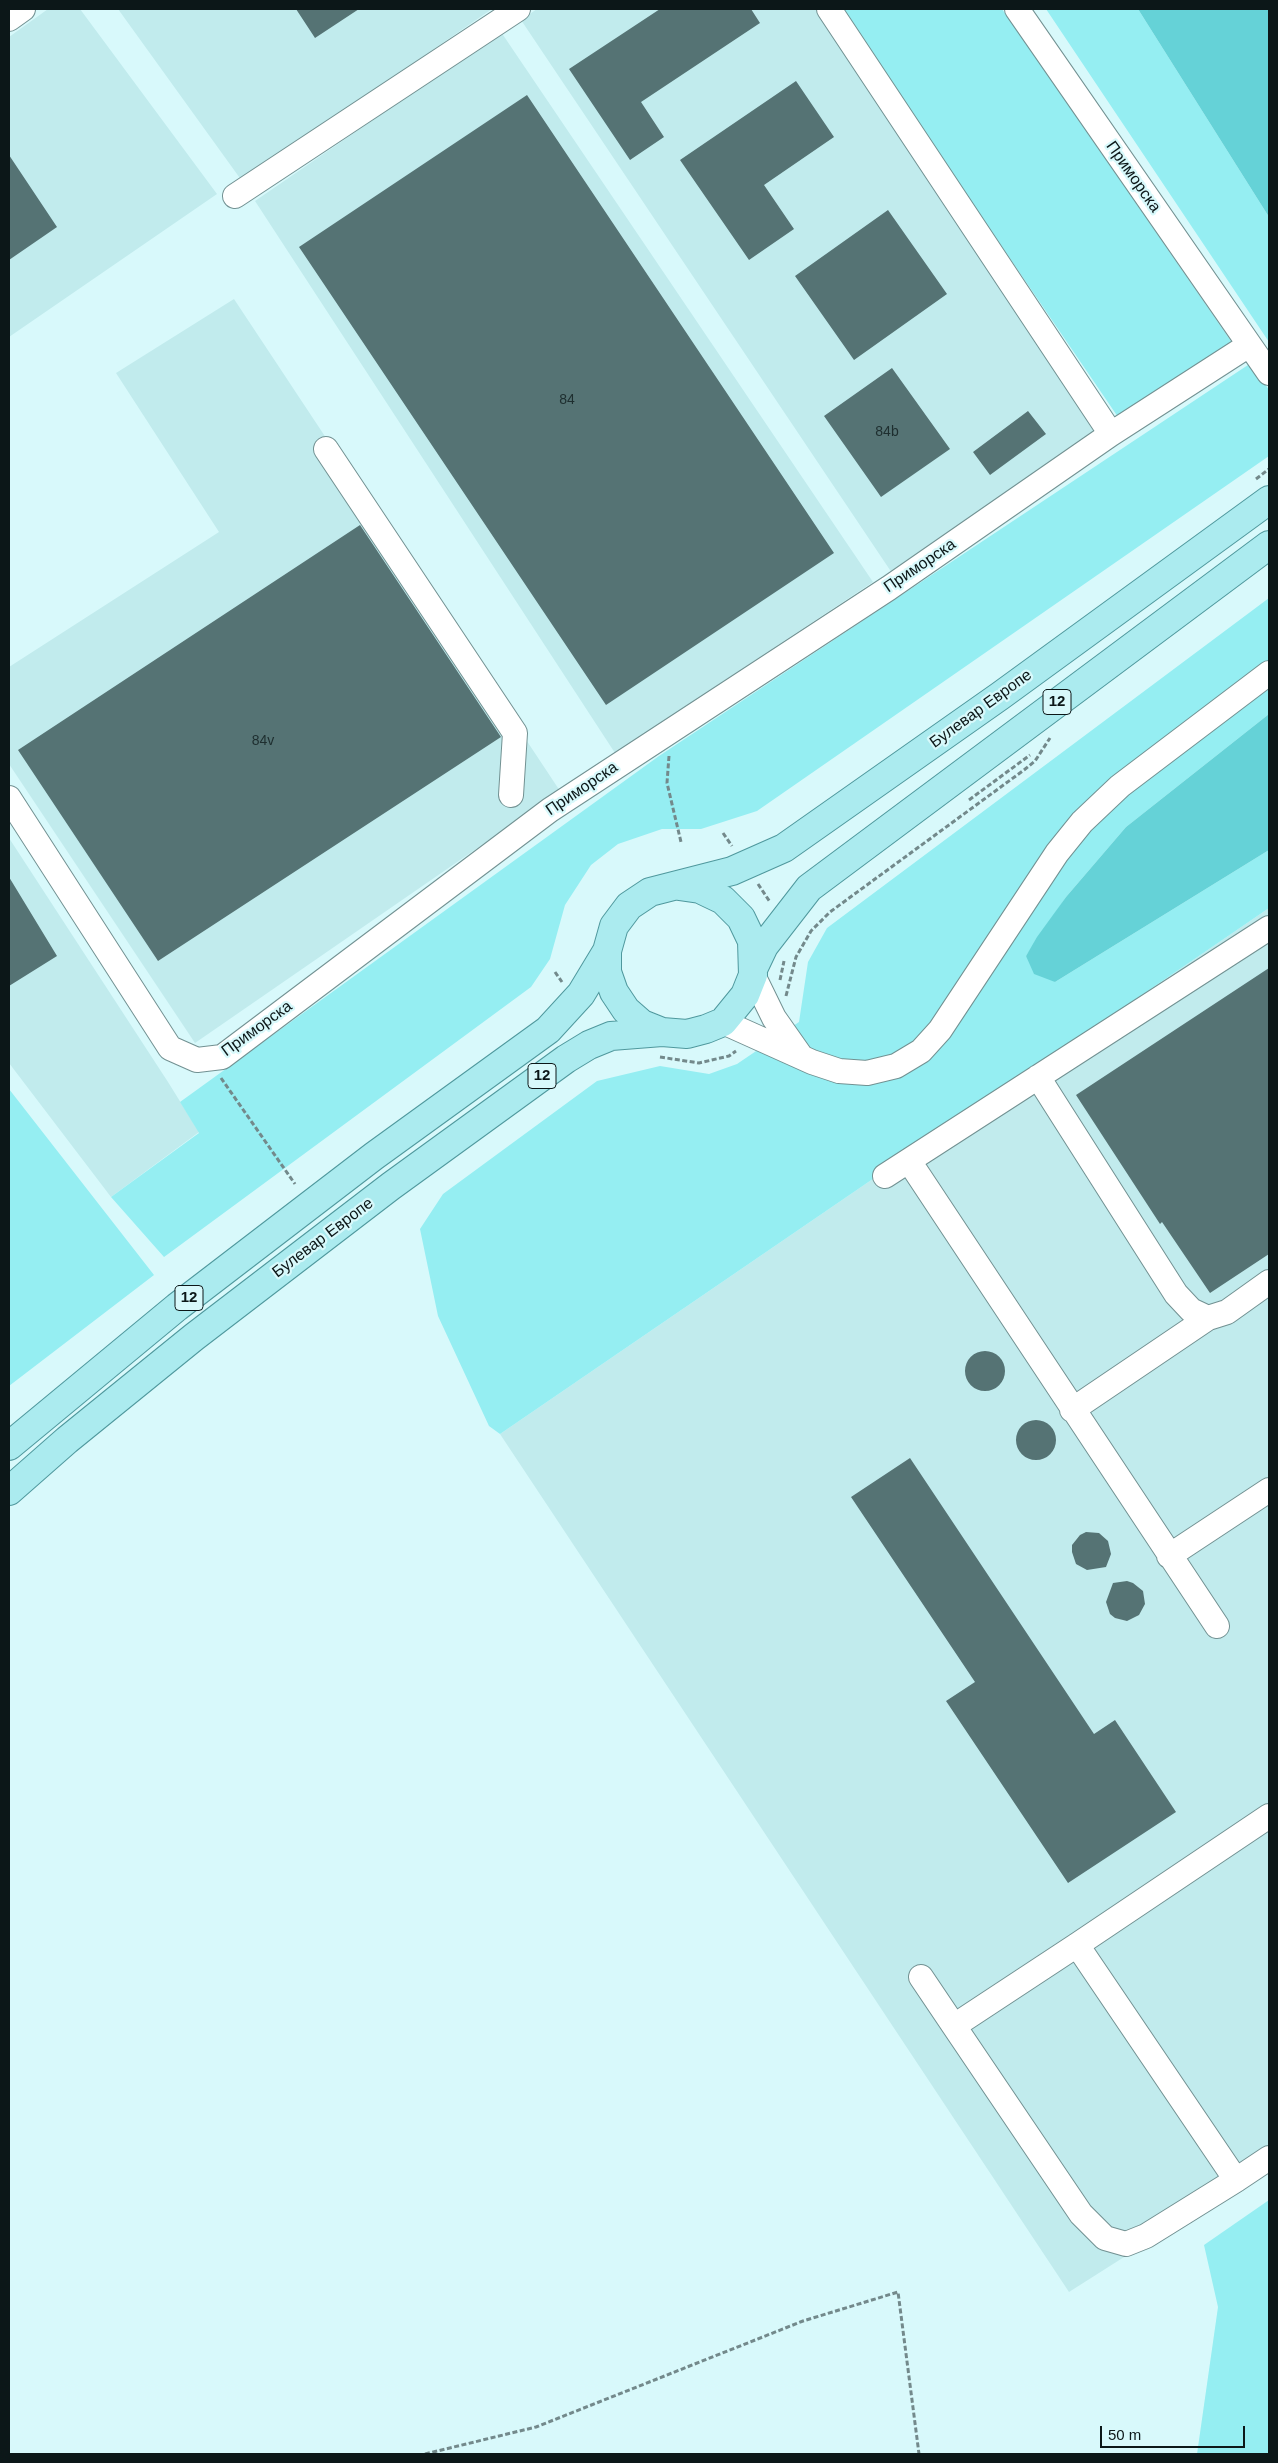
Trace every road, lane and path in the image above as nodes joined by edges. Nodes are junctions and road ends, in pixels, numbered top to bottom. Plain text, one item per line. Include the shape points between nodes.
1 (22, 9) edge
2 (518, 9) edge
3 (829, 9) edge
4 (1017, 9) edge
5 (9, 19) edge
6 (235, 196) dead end
7 (1249, 345) junction
8 (1269, 373) edge
9 (1111, 434) junction
10 (326, 449) dead end
11 (1269, 500) edge
12 (1269, 545) edge
13 (1269, 672) edge
14 (670, 731) junction
15 (1053, 735) dead end
16 (511, 795) dead end
17 (9, 798) edge
18 (681, 842) dead end
19 (675, 886) junction
20 (1269, 928) edge
21 (607, 950) junction
22 (753, 971) junction
23 (774, 1018) junction
24 (723, 1022) junction
25 (662, 1032) junction
26 (758, 1037) junction
27 (800, 1055) junction
28 (652, 1057) dead end
29 (208, 1059) junction
30 (1038, 1077) junction
31 (909, 1161) junction
32 (886, 1176) dead end
33 (296, 1184) dead end
34 (1269, 1282) edge
35 (1208, 1318) junction
36 (1072, 1410) junction
37 (9, 1446) edge
38 (1269, 1490) edge
39 (9, 1491) edge
40 (1169, 1556) junction
41 (1216, 1626) dead end
42 (1269, 1816) edge
43 (1076, 1945) junction
44 (921, 1977) dead end
45 (954, 2026) junction
46 (1269, 2158) edge
47 (1236, 2180) junction
48 (426, 2454) edge
49 (919, 2454) edge

1 - 5 street
2 - 6 street
3 - 9 street
4 - 7 street, Приморска
7 - 8 street, Приморска
7 - 9 street, Приморска
9 - 14 street, Приморска via 889,588
10 - 16 street via 515,733
11 - 19 main road, Булевар Европе / 12 via 784,848 732,871
12 - 22 main road, Булевар Европе / 12 via 809,888 764,946
13 - 27 street via 1120,786 1082,822 1057,854 940,1030 921,1051 896,1066 867,1073 839,1071
14 - 18 path via 667,784
14 - 29 street, Приморска via 531,824 222,1057
15 - 23 path via 1039,756 1024,770 830,912 811,931 796,957 786,997
17 - 29 street, Приморска via 170,1048 197,1060
19 - 21 main road, Булевар Европе / 12 via 650,892 629,906 614,926
19 - 22 main road, Булевар Европе / 12 via 700,889 723,900 741,918 752,941
20 - 30 street
21 - 25 main road, Булевар Европе / 12 via 607,972 614,992 626,1010
21 - 37 main road, Булевар Европе / 12 via 581,994 548,1030 374,1156 177,1307
22 - 23 street
22 - 24 main road, Булевар Европе / 12 via 745,995
23 - 27 street
24 - 25 main road, Булевар Европе / 12 via 687,1034
24 - 26 street
25 - 39 main road, Булевар Европе / 12 via 611,1036 566,1060 391,1186 194,1337
26 - 27 street
26 - 28 path via 729,1056 699,1063
29 - 33 path
30 - 31 street
30 - 35 street via 1176,1294 1191,1310
31 - 32 street
31 - 36 street
34 - 35 street via 1227,1312
35 - 36 street
36 - 40 street
38 - 40 street
40 - 41 street
42 - 43 street
43 - 45 street
43 - 47 street
44 - 45 street
45 - 47 street via 1081,2214 1105,2238 1126,2244 1146,2236
46 - 47 street
48 - 49 path via 536,2427 803,2321 898,2292

